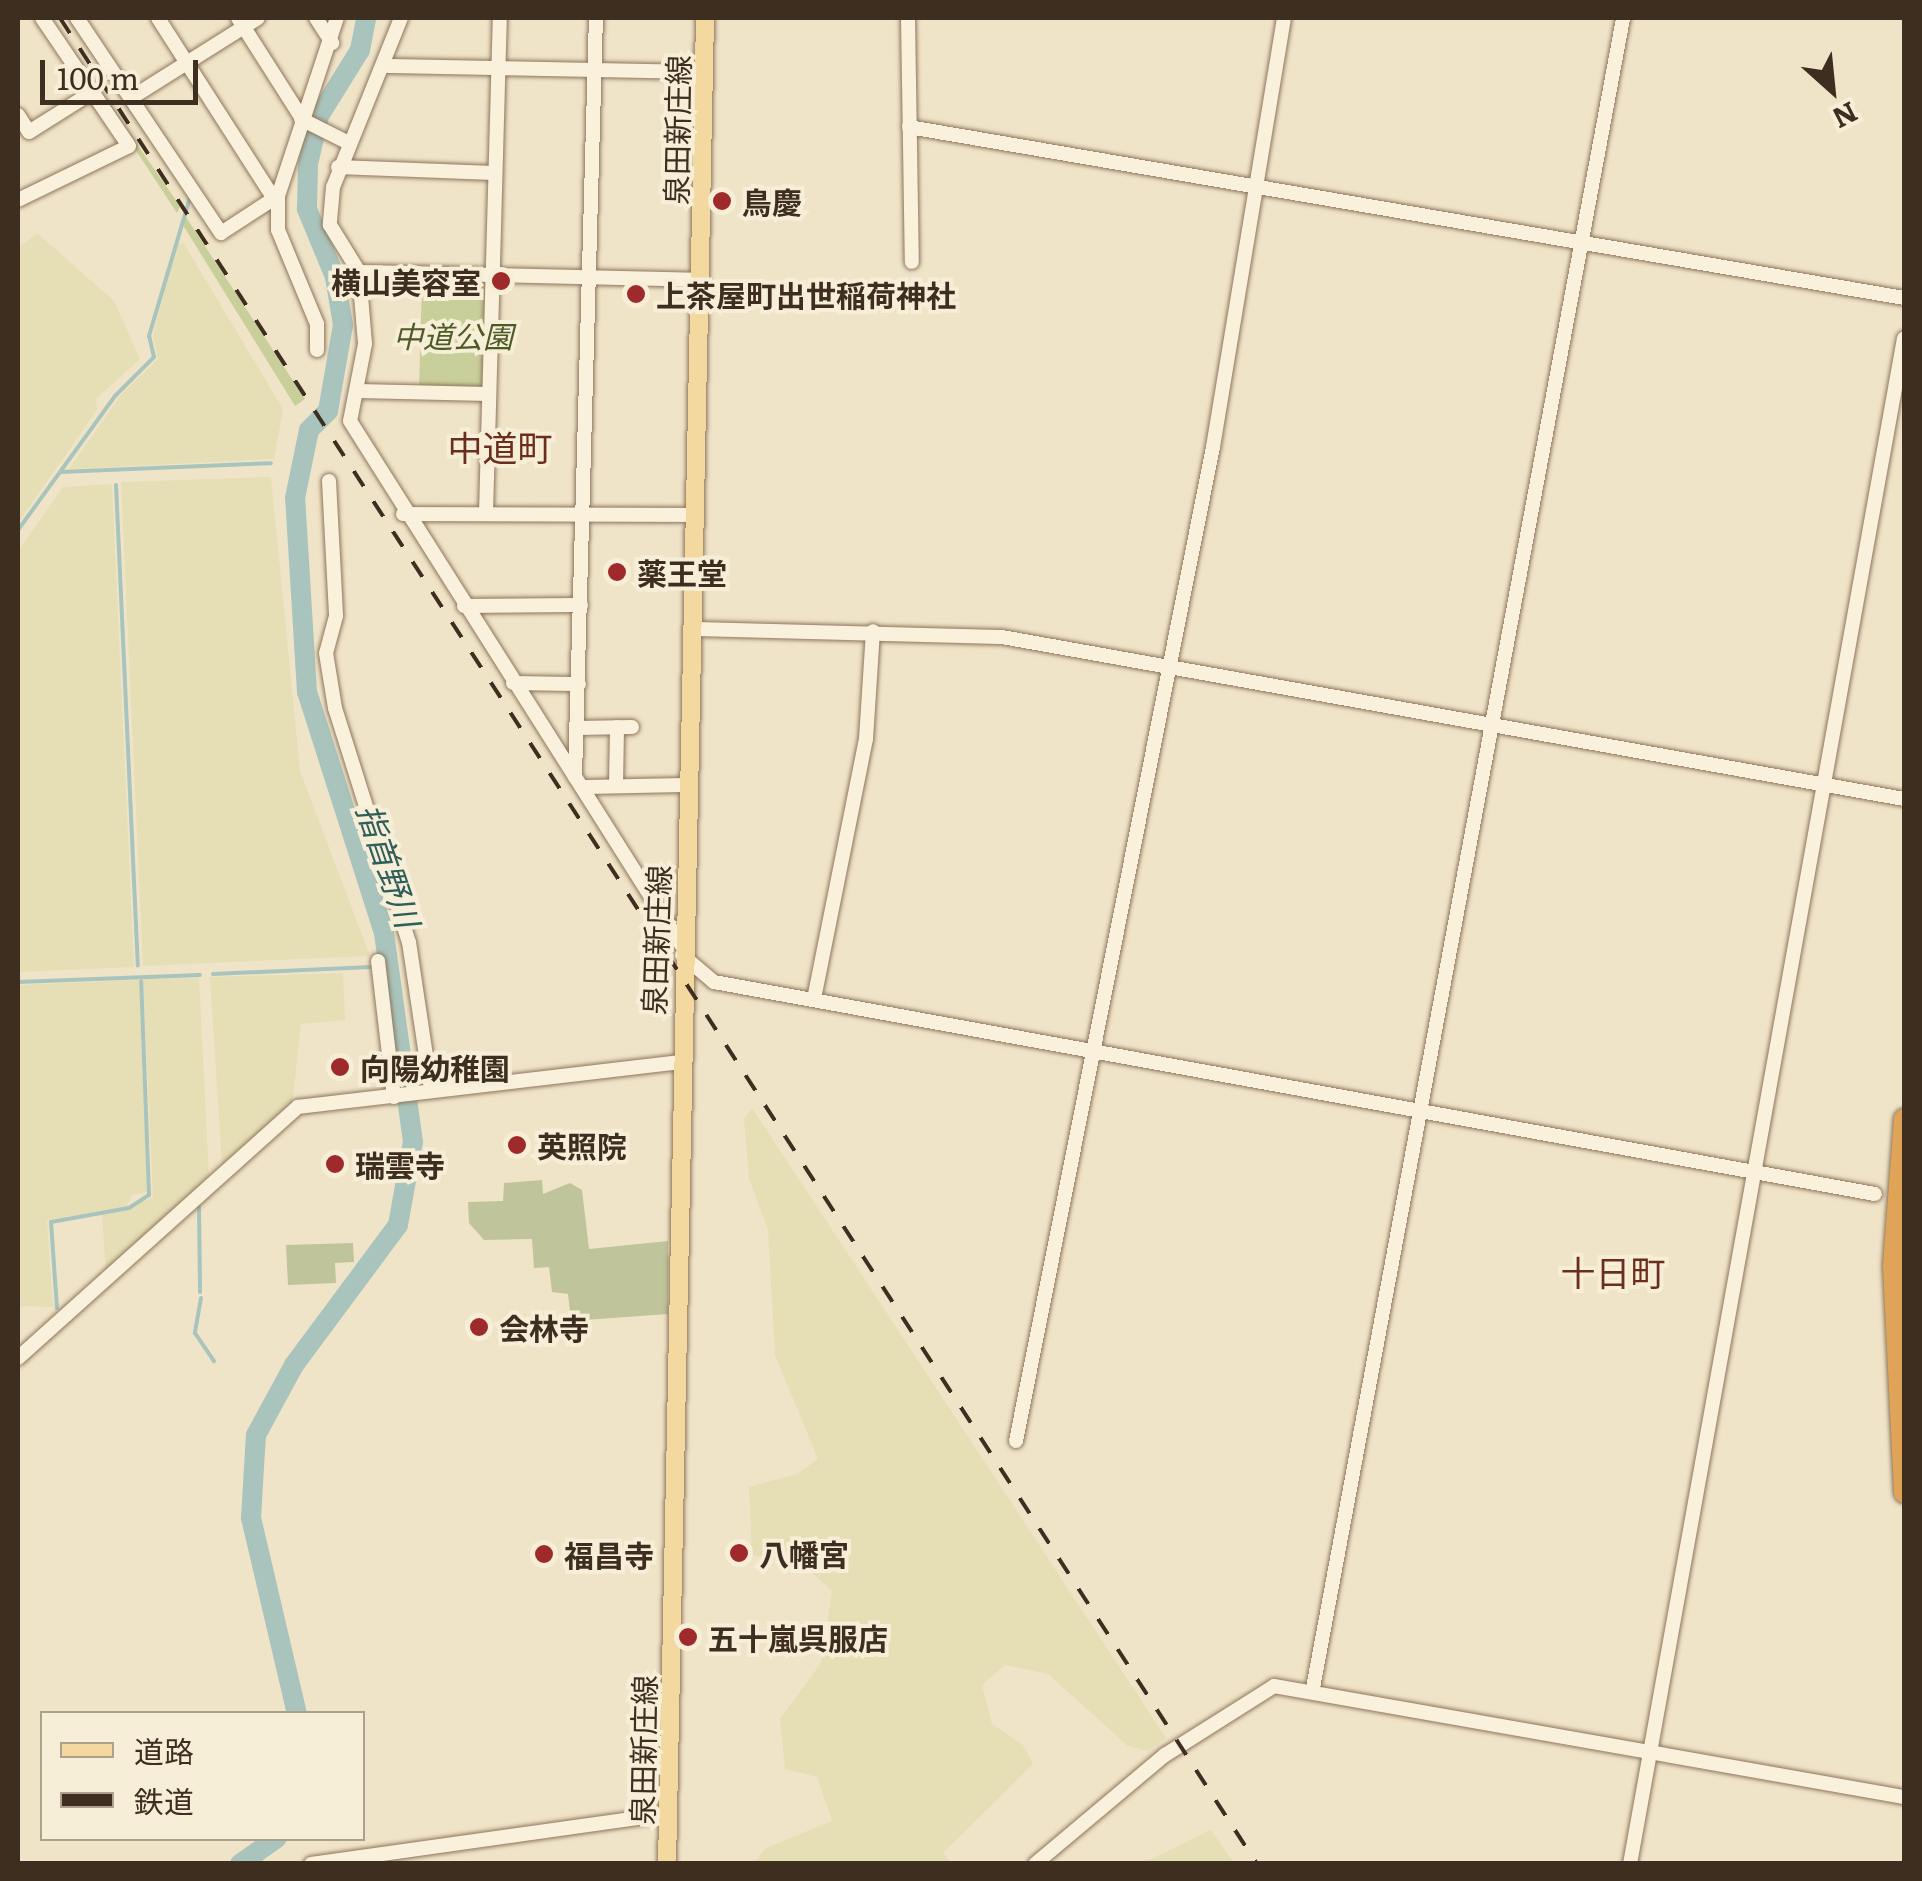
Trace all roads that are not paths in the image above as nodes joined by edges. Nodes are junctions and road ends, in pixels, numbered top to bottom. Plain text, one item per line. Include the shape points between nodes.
1 (42, 18) edge
2 (77, 18) edge
3 (158, 18) edge
4 (258, 18) edge
5 (316, 18) edge
6 (337, 18) edge
7 (401, 18) edge
8 (500, 18) edge
9 (596, 18) edge
10 (705, 18) edge
11 (908, 18) edge
12 (1284, 18) edge
13 (1622, 18) edge
14 (241, 22) edge
15 (332, 43) junction
16 (186, 63) junction
17 (384, 66) junction
18 (499, 69) junction
19 (595, 72) junction
20 (704, 72) junction
21 (91, 92) junction
22 (131, 98) junction
23 (18, 115) edge
24 (301, 118) junction
25 (909, 126) junction
26 (345, 141) junction
27 (338, 167) junction
28 (492, 173) junction
29 (1254, 181) junction
30 (276, 198) junction
31 (18, 200) edge
32 (1583, 241) junction
33 (912, 262) dead end
34 (359, 272) junction
35 (493, 275) junction
36 (588, 278) junction
37 (700, 280) junction
38 (1904, 298) edge
39 (1904, 338) edge
40 (318, 350) dead end
41 (358, 391) junction
42 (488, 394) junction
43 (329, 482) dead end
44 (486, 513) junction
45 (403, 514) junction
46 (584, 514) junction
47 (696, 515) junction
48 (581, 605) junction
49 (464, 606) junction
50 (694, 629) junction
51 (874, 631) junction
52 (1164, 664) junction
53 (512, 683) junction
54 (579, 684) junction
55 (1493, 725) junction
56 (578, 728) junction
57 (578, 782) junction
58 (688, 784) junction
59 (616, 786) junction
60 (1822, 786) junction
61 (1904, 800) edge
62 (682, 950) junction
63 (378, 961) dead end
64 (814, 1000) junction
65 (1090, 1052) junction
66 (682, 1062) junction
67 (431, 1089) junction
68 (396, 1097) junction
69 (1424, 1112) junction
70 (1904, 1120) edge
71 (1751, 1174) junction
72 (1876, 1194) dead end
73 (18, 1358) edge
74 (1016, 1440) dead end
75 (1904, 1493) edge
76 (1314, 1688) junction
77 (1651, 1748) junction
78 (1904, 1797) edge
79 (668, 1814) junction
80 (311, 1864) edge
81 (668, 1864) edge
82 (1035, 1864) edge
83 (1630, 1864) edge

1 - 21 street
2 - 22 street
3 - 16 street
4 - 14 street
5 - 15 street
6 - 15 street
7 - 17 street
8 - 18 street
9 - 19 street
10 - 20 main road, 泉田新庄線
11 - 25 street
12 - 29 street
13 - 32 street
14 - 16 street
14 - 24 street
15 - 24 street
16 - 22 street
16 - 30 street
17 - 18 street
17 - 26 street
18 - 19 street
18 - 28 street
19 - 20 street
19 - 36 street
20 - 37 main road, 泉田新庄線
21 - 23 street via 29,132
21 - 31 street via 128,146
22 - 30 street via 220,232
24 - 26 street
24 - 30 street
25 - 29 street
25 - 33 street
26 - 27 street
27 - 28 street
27 - 34 street via 330,225
28 - 35 street
29 - 32 street
29 - 52 street via 1212,447
30 - 40 street via 278,230 318,324
32 - 38 street
32 - 55 street
34 - 35 street
34 - 41 street via 366,344
35 - 36 street
35 - 42 street
36 - 37 street
36 - 46 street
37 - 47 main road, 泉田新庄線
39 - 60 street
41 - 42 street
41 - 45 street via 350,421
42 - 44 street
43 - 67 street via 336,616 325,638 335,708 363,816 409,942
44 - 45 street
44 - 46 street
45 - 49 street
46 - 47 street
46 - 48 street
47 - 50 main road, 泉田新庄線
48 - 49 street
48 - 54 street
49 - 53 street
50 - 51 street
50 - 58 main road, 泉田新庄線
51 - 52 street via 1002,637
51 - 64 street via 866,740
52 - 55 street
52 - 65 street
53 - 54 street
53 - 57 street
54 - 56 street
55 - 60 street
55 - 69 street
56 - 57 street
56 - 59 street via 625,727
57 - 59 street
57 - 62 street
58 - 59 street
58 - 62 main road, 泉田新庄線
60 - 61 street
60 - 71 street
62 - 64 street via 714,982
62 - 66 main road, 泉田新庄線
63 - 68 street
64 - 65 street
65 - 69 street
65 - 74 street
66 - 67 street
66 - 79 main road, 泉田新庄線
67 - 68 street
68 - 73 street via 298,1107
69 - 71 street
69 - 76 street
70 - 75 highway via 1893,1266
71 - 72 street
71 - 77 street
76 - 77 street
76 - 82 street via 1274,1686 1234,1705
77 - 78 street
77 - 83 street
79 - 80 street
79 - 81 main road, 泉田新庄線

